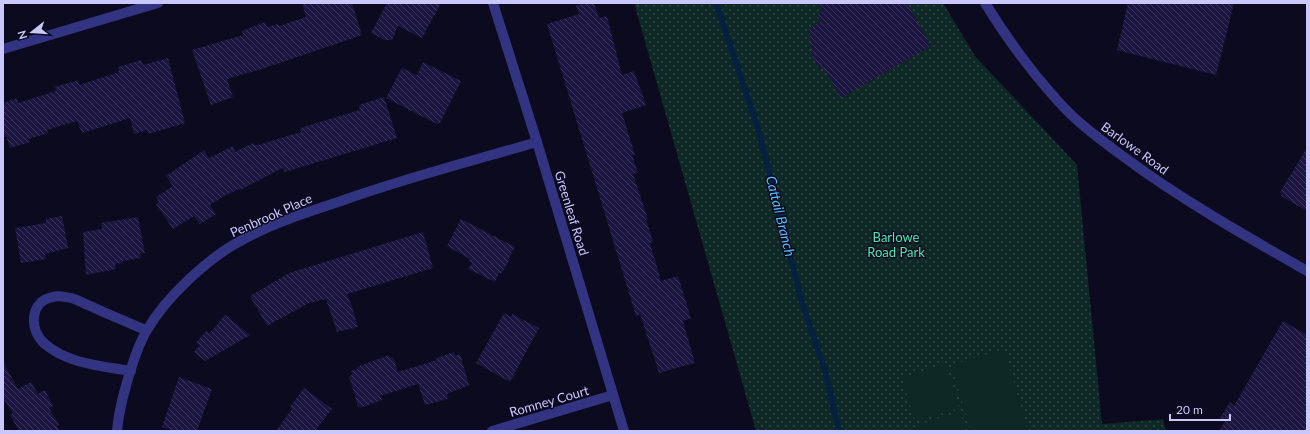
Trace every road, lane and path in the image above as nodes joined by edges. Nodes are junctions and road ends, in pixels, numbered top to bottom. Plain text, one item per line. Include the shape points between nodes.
1 (158, 3) edge
2 (493, 3) edge
3 (985, 3) edge
4 (3, 49) edge
5 (537, 142) junction
6 (1307, 271) edge
7 (146, 330) junction
8 (131, 371) junction
9 (613, 395) junction
10 (117, 431) edge
11 (492, 431) edge
12 (624, 431) edge

1 - 4 street
2 - 5 street, Greenleaf Road
3 - 6 street, Barlowe Road via 1003,34 1057,101 1093,134 1192,204
5 - 7 street, Penbrook Place via 365,192 297,216 249,237 222,252 192,278 168,301
5 - 9 street, Greenleaf Road
7 - 8 street, Penbrook Place
7 - 8 street via 67,297 52,296 41,302 34,313 34,326 39,338 58,352 87,364
8 - 10 street, Penbrook Place
9 - 11 street, Romney Court
9 - 12 street, Greenleaf Road

